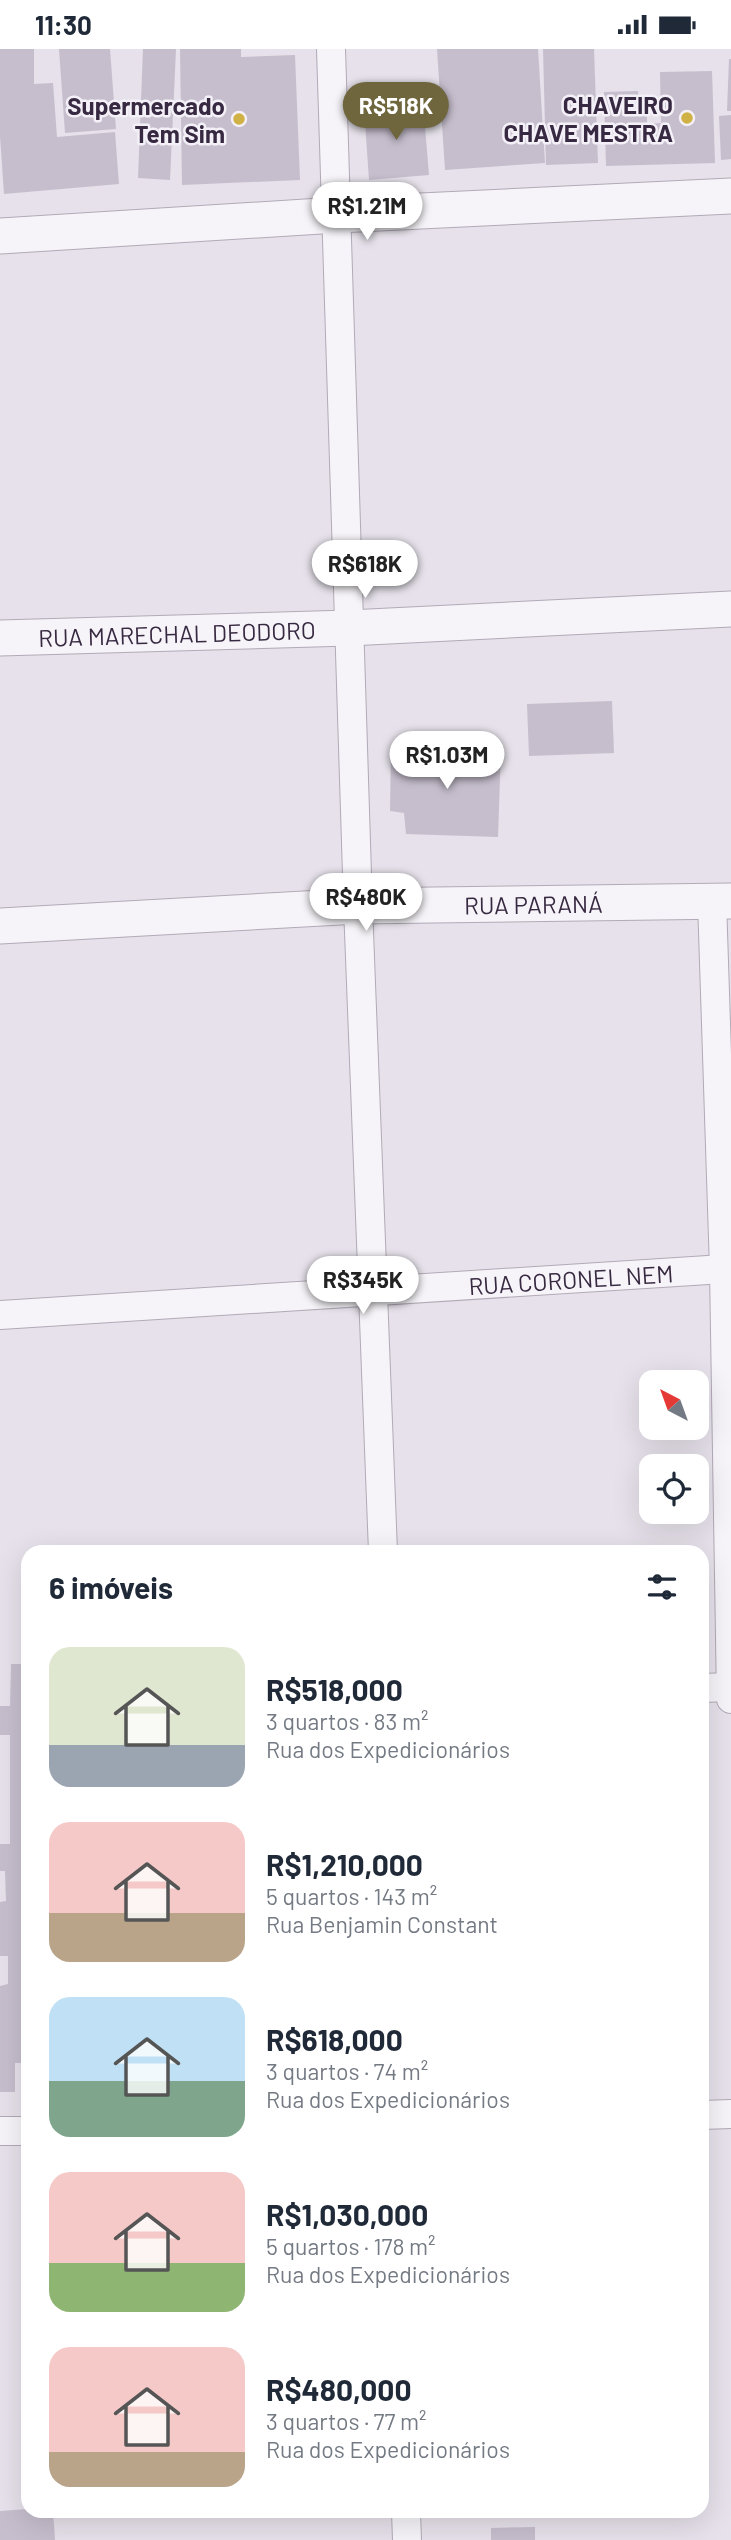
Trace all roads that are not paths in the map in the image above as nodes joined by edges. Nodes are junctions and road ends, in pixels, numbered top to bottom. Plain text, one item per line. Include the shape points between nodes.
1 (331, 49) edge
2 (731, 196) edge
3 (337, 215) junction
4 (0, 236) edge
5 (731, 609) edge
6 (349, 628) junction
7 (0, 638) edge
8 (721, 901) edge
9 (358, 905) junction
10 (0, 926) edge
11 (724, 1269) junction
12 (373, 1291) junction
13 (0, 1315) edge
14 (383, 1545) edge
15 (731, 1687) edge
16 (709, 1688) edge
17 (731, 1699) edge
18 (731, 2114) edge
19 (709, 2115) edge
20 (0, 2131) edge
21 (21, 2131) edge
22 (406, 2518) edge
23 (407, 2540) edge

1 - 3 street
2 - 3 street
3 - 4 street
3 - 6 street
5 - 6 street, RUA MARECHAL DEODORO
6 - 7 street, RUA MARECHAL DEODORO
6 - 9 street
8 - 9 street, RUA PARANÁ
8 - 11 street
9 - 10 street, RUA PARANÁ
9 - 12 street
11 - 12 street, RUA CORONEL NEM
11 - 15 street
12 - 13 street, RUA CORONEL NEM
12 - 14 street
15 - 16 street
15 - 17 street
18 - 19 street
20 - 21 street
22 - 23 street

